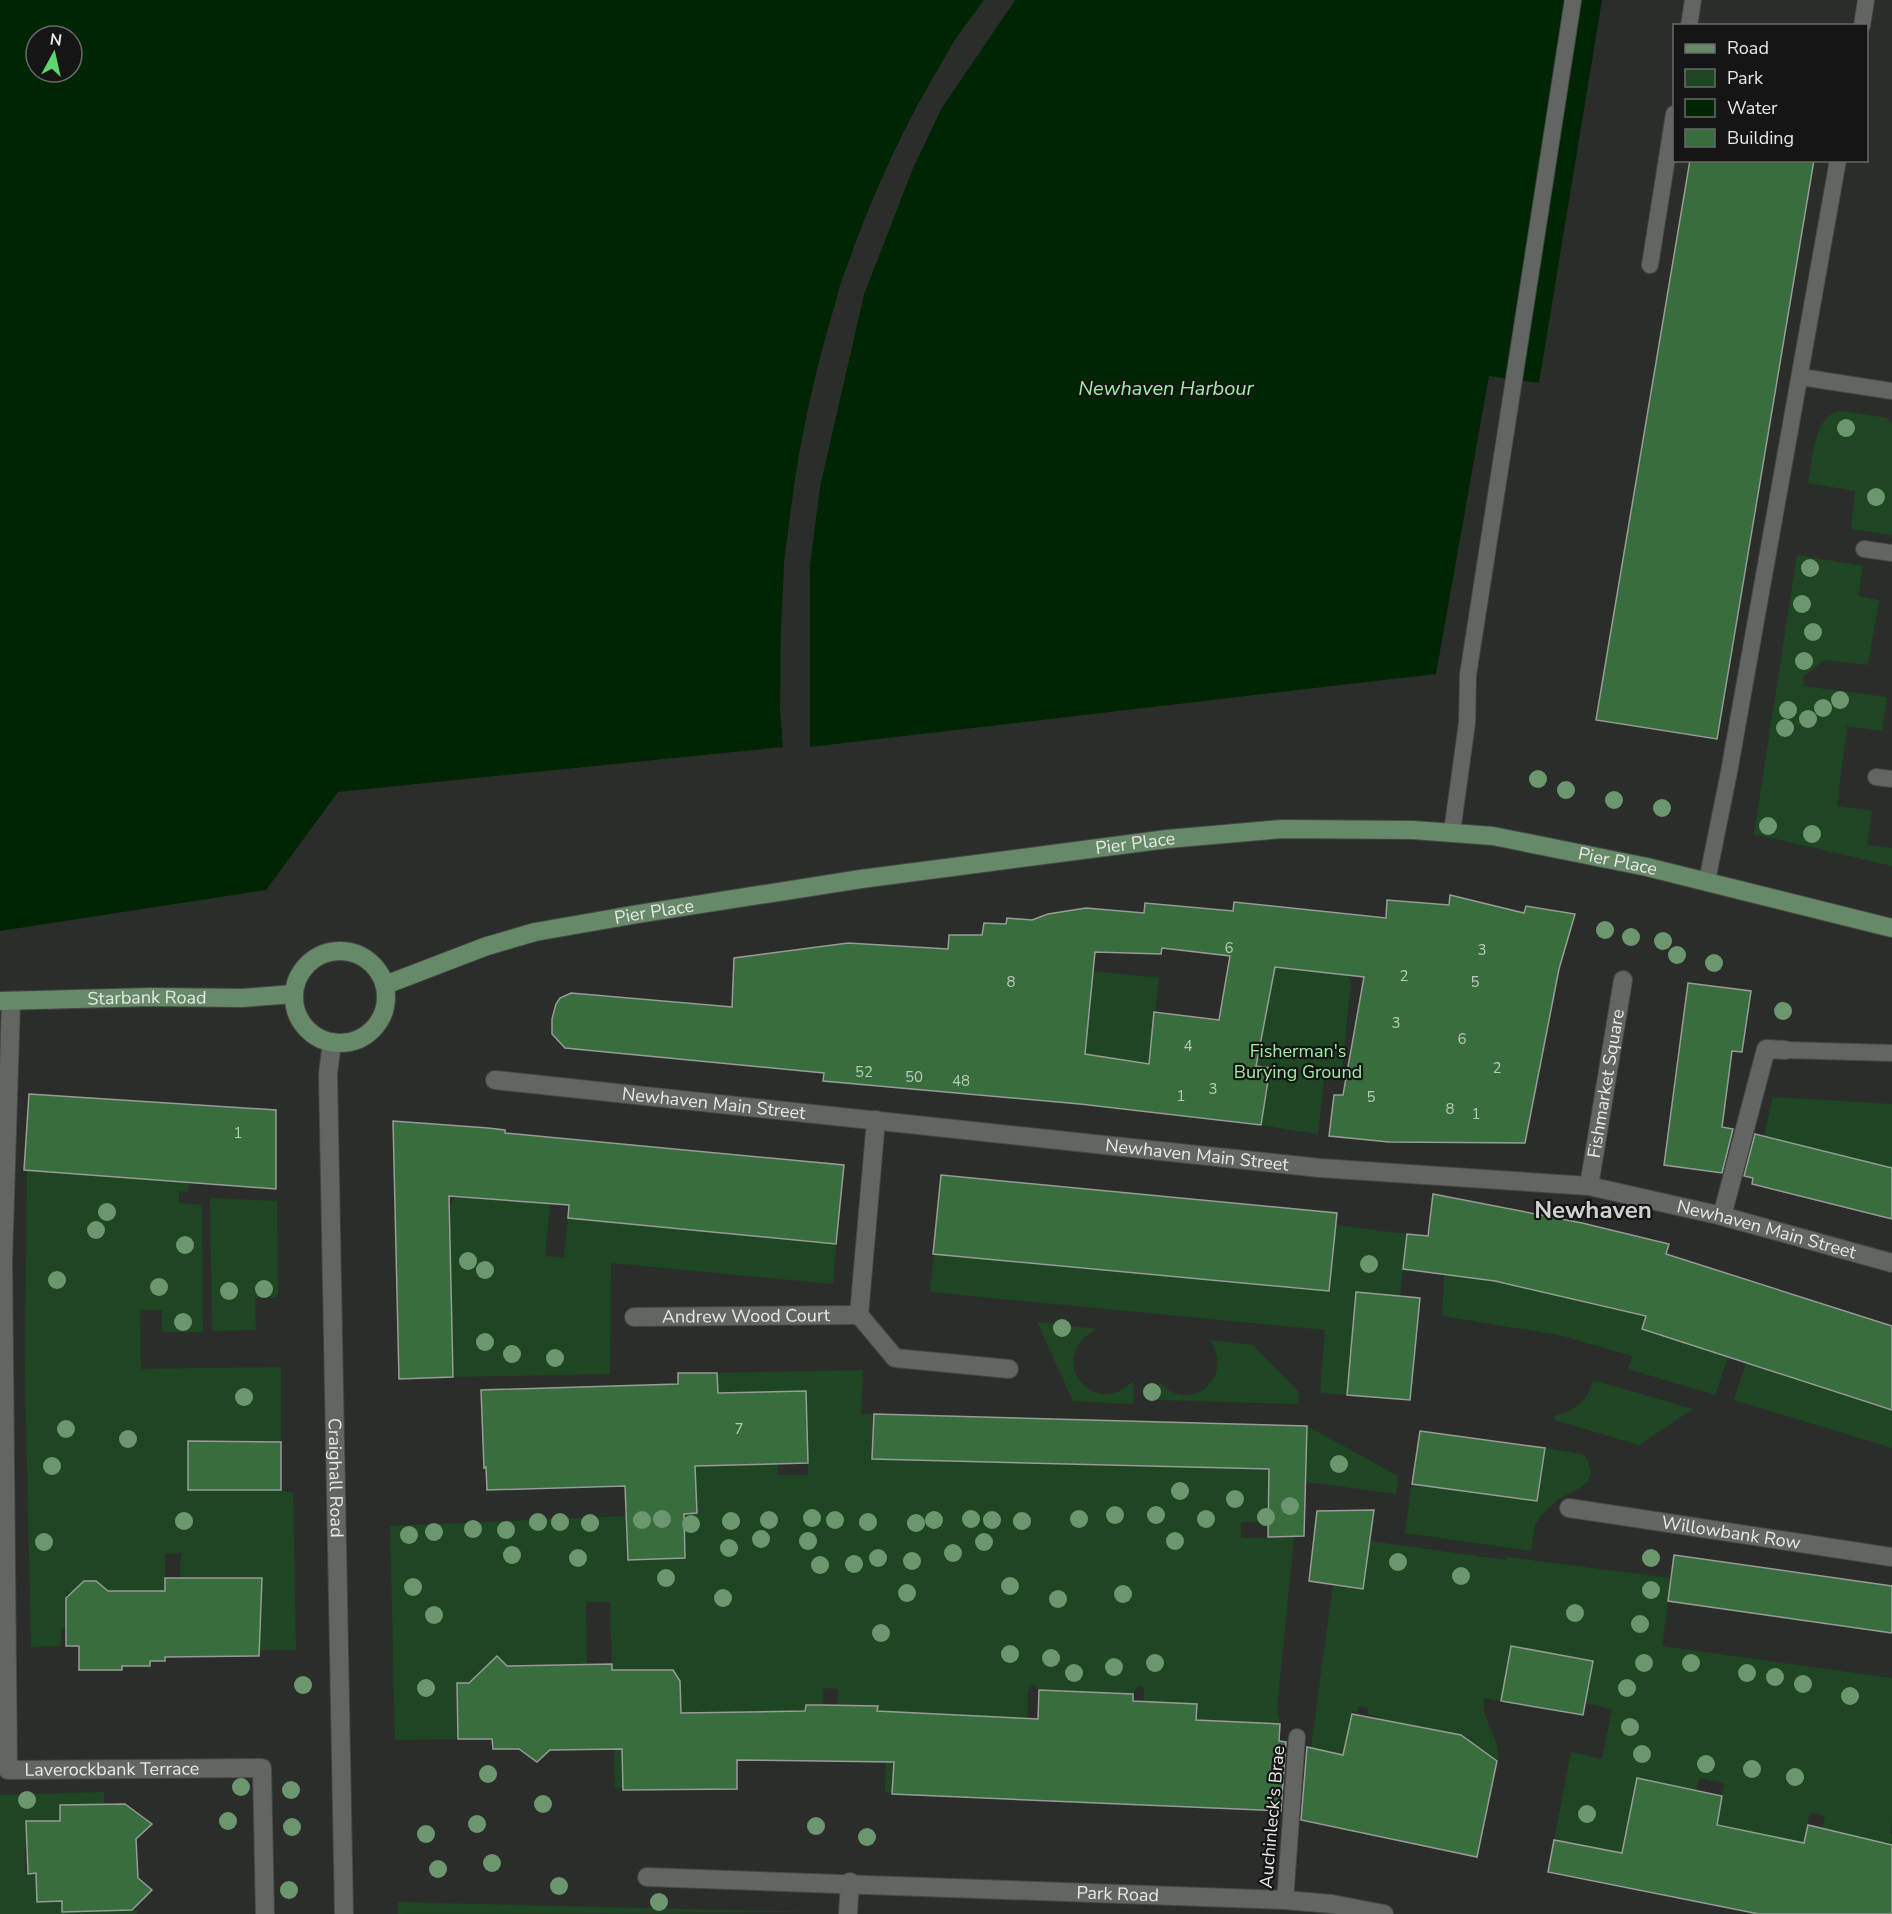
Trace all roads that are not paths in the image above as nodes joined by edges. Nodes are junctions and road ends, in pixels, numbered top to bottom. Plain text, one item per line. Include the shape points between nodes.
1 (1573, 0) edge
2 (1693, 0) edge
3 (1866, 0) edge
4 (1689, 24) edge
5 (1862, 24) edge
6 (1673, 120) edge
7 (1838, 162) edge
8 (1650, 265) dead end
9 (1801, 377) junction
10 (1892, 391) edge
11 (1864, 549) dead end
12 (1892, 553) edge
13 (1452, 832) junction
14 (1707, 881) junction
15 (1892, 928) edge
16 (1623, 980) dead end
17 (385, 985) junction
18 (294, 994) junction
19 (5, 1001) edge
20 (332, 1042) junction
21 (1785, 1050) joint
22 (1892, 1053) edge
23 (495, 1080) dead end
24 (876, 1120) junction
25 (1589, 1186) junction
26 (1722, 1216) junction
27 (1892, 1263) edge
28 (859, 1315) junction
29 (634, 1317) dead end
30 (1009, 1369) dead end
31 (1569, 1508) dead end
32 (1892, 1557) edge
33 (1298, 1737) dead end
34 (647, 1877) dead end
35 (850, 1882) junction
36 (1284, 1900) junction
37 (265, 1914) edge
38 (344, 1914) edge
39 (848, 1914) edge
40 (1384, 1914) edge

1 - 13 lane via 1468,675 1467,723
2 - 4 lane
3 - 5 lane
6 - 8 lane
7 - 9 lane
9 - 10 lane
9 - 14 lane
11 - 12 lane
13 - 14 main road, Pier Place via 1583,852
13 - 17 main road, Pier Place via 1233,832 861,879 535,932
14 - 15 main road, Pier Place
16 - 25 street, Fishmarket Square
17 - 18 main road via 367,958 336,951 307,964
17 - 20 main road via 387,1003 375,1028 360,1039
18 - 19 main road, Starbank Road
18 - 20 main road via 303,1026 316,1037
19 - 37 street, Laverockbank Terrace via 3,1260 8,1770 262,1768
20 - 38 street, Craighall Road via 328,1074
21 - 22 lane
21 - 26 street via 1766,1049
23 - 24 street, Newhaven Main Street
24 - 25 street, Newhaven Main Street via 1320,1168
24 - 28 street
25 - 26 street, Newhaven Main Street
26 - 27 street, Newhaven Main Street
28 - 29 street, Andrew Wood Court
28 - 30 street via 895,1358
31 - 32 street, Willowbank Row
33 - 36 lane, Auchinleck's Brae
34 - 35 street, Park Road
35 - 36 street, Park Road
35 - 39 street
36 - 40 street, Park Road

